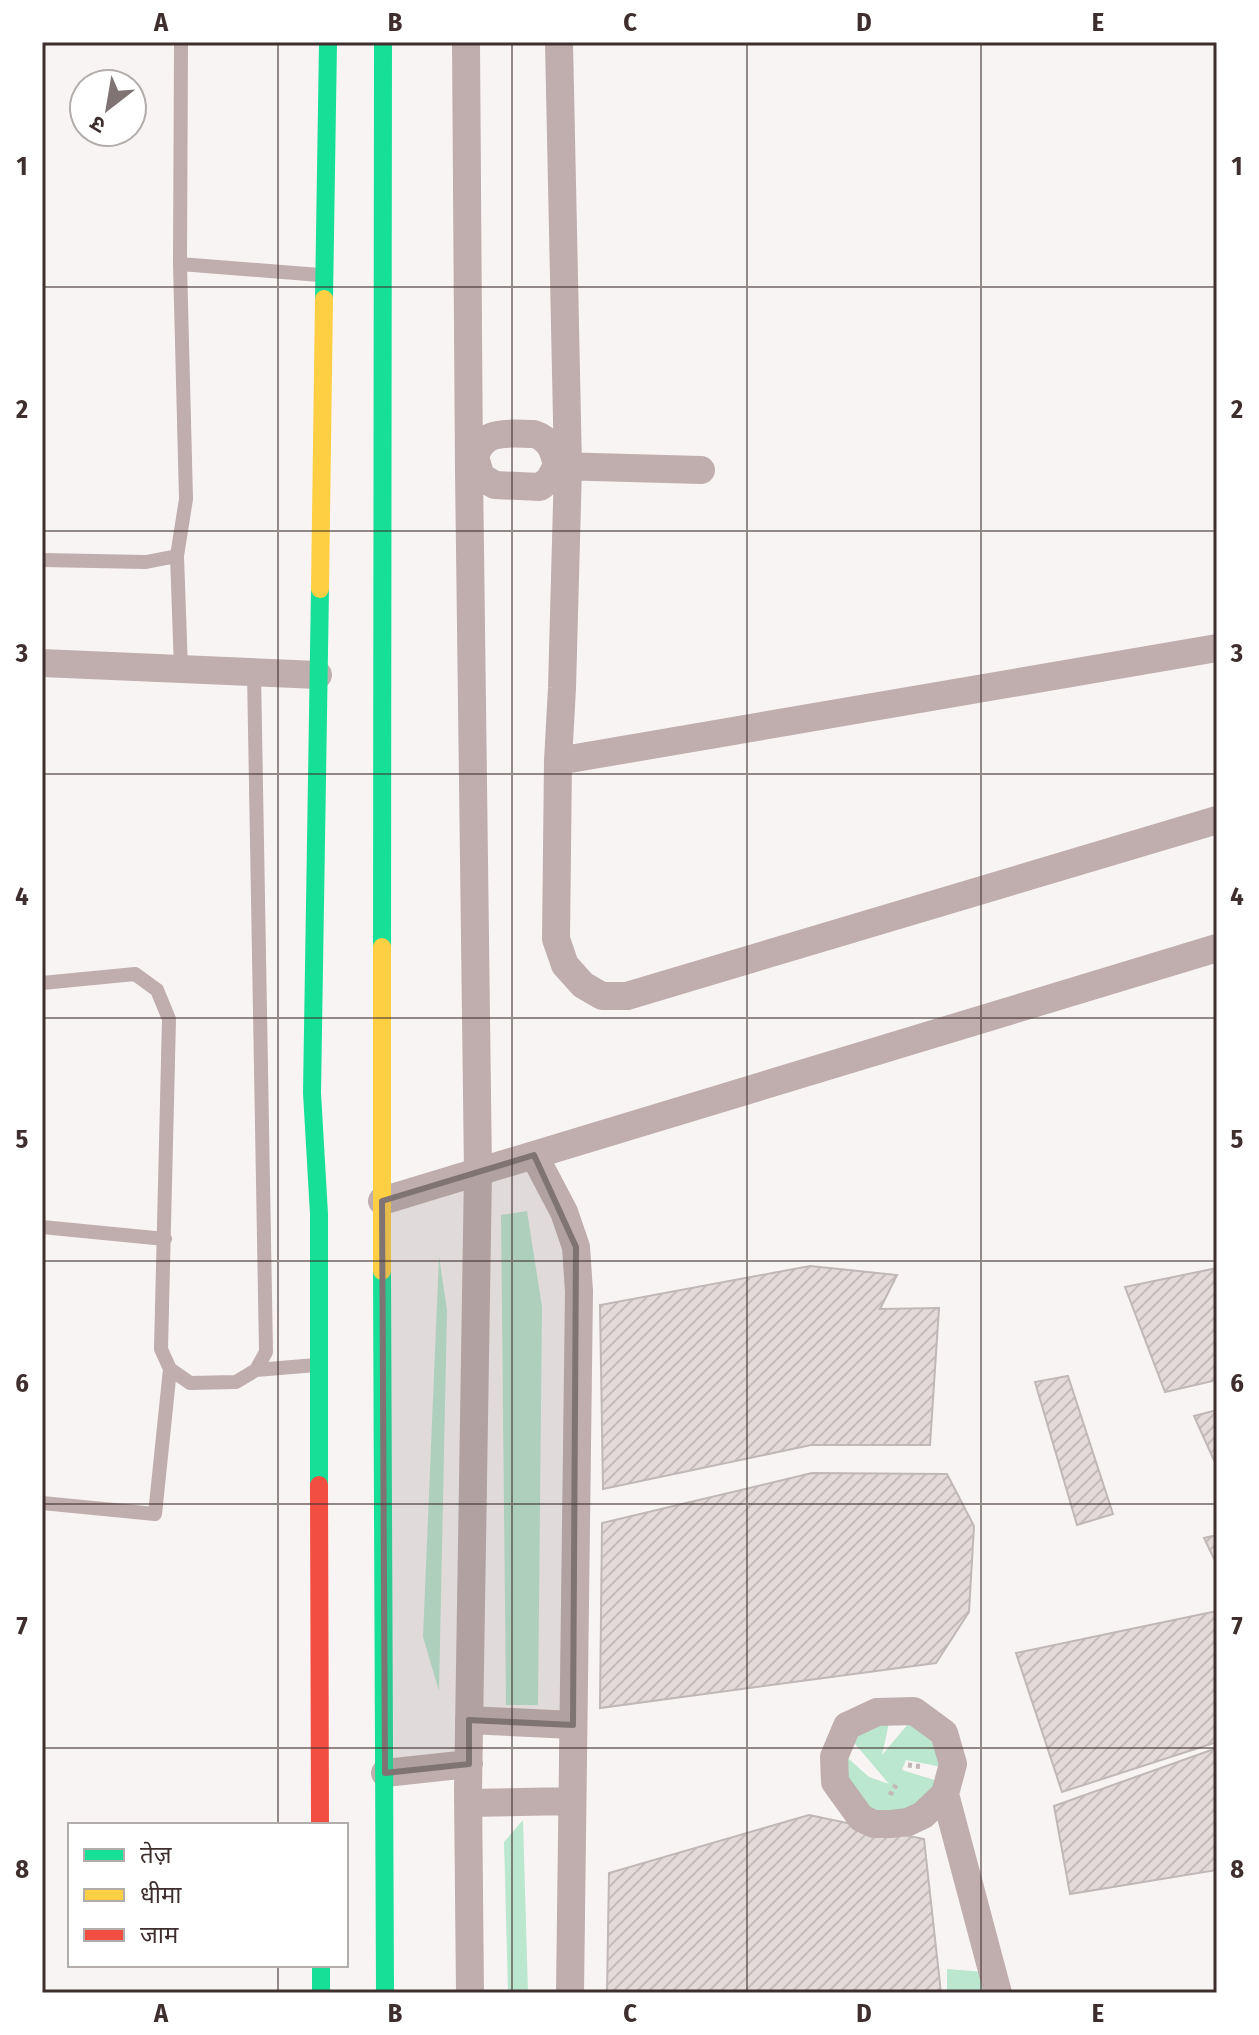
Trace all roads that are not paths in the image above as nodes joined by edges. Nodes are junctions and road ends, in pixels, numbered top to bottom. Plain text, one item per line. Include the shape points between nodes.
1 (181, 42) edge
2 (328, 42) edge
3 (383, 42) edge
4 (466, 42) edge
5 (559, 42) edge
6 (180, 264) junction
7 (324, 276) junction
8 (472, 456) junction
9 (563, 467) junction
10 (701, 470) dead end
11 (177, 556) junction
12 (42, 560) edge
13 (1217, 648) edge
14 (42, 663) edge
15 (181, 669) junction
16 (254, 672) junction
17 (318, 675) junction
18 (558, 761) junction
19 (1217, 820) edge
20 (1217, 948) edge
21 (42, 983) edge
22 (534, 1155) junction
23 (478, 1172) junction
24 (382, 1201) junction
25 (42, 1227) edge
26 (165, 1239) junction
27 (320, 1365) junction
28 (170, 1369) junction
29 (256, 1370) junction
30 (42, 1503) edge
31 (469, 1720) junction
32 (573, 1725) junction
33 (469, 1764) junction
34 (385, 1773) junction
35 (945, 1794) junction
36 (572, 1801) junction
37 (468, 1803) junction
38 (320, 1823) edge
39 (321, 1967) edge
40 (321, 1993) edge
41 (385, 1993) edge
42 (470, 1993) edge
43 (570, 1993) edge
44 (998, 1993) edge

1 - 6 lane
2 - 7 street
3 - 24 street via 376,338
4 - 8 street
5 - 9 street
6 - 7 lane
6 - 11 lane via 186,499
7 - 17 street via 331,333
8 - 9 street via 481,477 495,485 540,487
8 - 9 street via 491,435 534,434 543,437
8 - 23 street
9 - 10 street
9 - 18 street
11 - 12 lane via 146,562
11 - 15 lane
13 - 18 street
14 - 15 street
15 - 16 street
16 - 17 street
16 - 29 lane via 266,1352
17 - 27 street via 312,1093
18 - 19 street via 556,939 565,965 602,996 627,996
20 - 22 street
21 - 26 lane via 135,974 157,990 169,1019
22 - 23 street
22 - 32 street via 576,1247
23 - 24 street
23 - 31 street
24 - 34 street
25 - 26 lane
26 - 28 lane via 161,1349
27 - 29 lane
27 - 38 street
28 - 29 lane via 190,1383 236,1382
28 - 30 lane via 155,1514
31 - 32 street
31 - 33 street
32 - 36 street
33 - 34 street
33 - 37 street
34 - 41 street
35 - 35 street via 953,1764 944,1733 914,1711 877,1712 847,1726 834,1757 835,1782 861,1818 874,1824 908,1822
35 - 44 street
36 - 37 street
36 - 43 street
37 - 42 street
39 - 40 street

